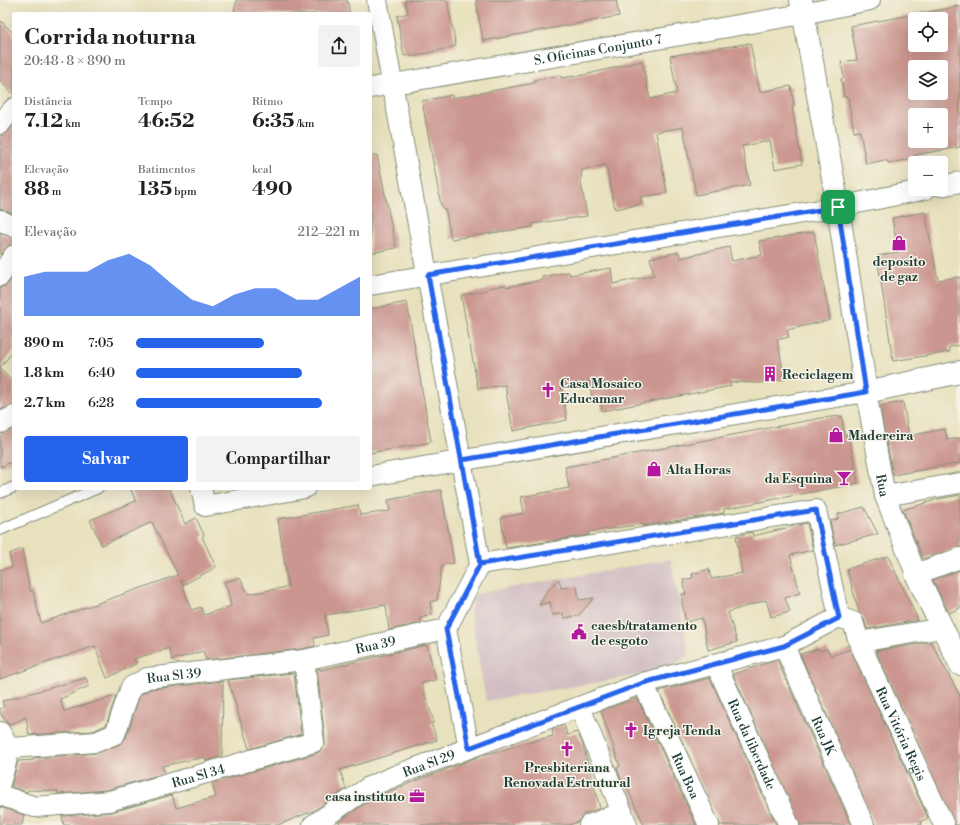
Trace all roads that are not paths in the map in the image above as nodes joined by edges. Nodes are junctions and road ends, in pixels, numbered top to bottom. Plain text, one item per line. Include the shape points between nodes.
1 (377, 0) edge
2 (870, 0) edge
3 (802, 7) edge
4 (393, 85) junction
5 (372, 88) edge
6 (12, 110) edge
7 (0, 124) edge
8 (960, 182) edge
9 (948, 185) edge
10 (908, 193) edge
11 (838, 207) junction
12 (0, 220) edge
13 (12, 226) edge
14 (12, 258) edge
15 (428, 275) junction
16 (0, 276) edge
17 (372, 285) edge
18 (960, 372) edge
19 (866, 392) junction
20 (12, 417) edge
21 (0, 423) edge
22 (462, 460) junction
23 (372, 476) edge
24 (960, 483) edge
25 (12, 487) edge
26 (93, 490) edge
27 (201, 490) edge
28 (294, 490) edge
29 (0, 493) edge
30 (885, 496) junction
31 (0, 530) edge
32 (960, 558) edge
33 (480, 564) junction
34 (916, 574) junction
35 (839, 618) junction
36 (942, 628) junction
37 (446, 629) junction
38 (859, 642) junction
39 (784, 646) junction
40 (304, 660) junction
41 (716, 664) junction
42 (960, 664) edge
43 (643, 683) junction
44 (580, 707) junction
45 (5, 740) edge
46 (469, 748) junction
47 (0, 783) edge
48 (0, 795) edge
49 (625, 819) edge
50 (313, 825) edge
51 (589, 825) edge
52 (709, 825) edge
53 (789, 825) edge
54 (864, 825) edge
55 (944, 825) edge

1 - 4 street
2 - 3 street, S. Oficinas Conjunto 7
3 - 4 street, S. Oficinas Conjunto 7
3 - 11 street
4 - 5 street, S. Oficinas Conjunto 7
4 - 15 street
6 - 7 street
8 - 9 street
10 - 11 street
11 - 15 street
11 - 19 street
12 - 13 street
14 - 16 street
15 - 17 street
15 - 22 street
18 - 19 street
19 - 22 street
19 - 30 street, Rua
20 - 21 street
22 - 23 street
22 - 33 street
24 - 30 street
25 - 29 lane
26 - 31 lane
27 - 28 street via 205,506
30 - 34 street, Rua
32 - 34 street
33 - 35 street via 816,510
33 - 37 street
34 - 36 street
35 - 38 street, Rua Vitória Regis via 853,622
35 - 39 street, Rua Sl 29
36 - 38 street
36 - 42 street
37 - 40 street, Rua 39
37 - 46 street
38 - 55 street, Rua Vitória Regis
39 - 41 street, Rua Sl 29
39 - 54 street, Rua JK
40 - 45 street, Rua Sl 39 via 147,678 131,687 114,734 96,742
40 - 48 street, Rua Sl 34 via 314,742 109,801 35,807
41 - 43 street, Rua Sl 29
41 - 53 street, Rua da liberdade
43 - 44 street, Rua Sl 29
43 - 52 street, Rua Boa
44 - 46 street, Rua Sl 29
44 - 49 street
45 - 47 street
46 - 50 street, Rua Sl 29 via 369,788
49 - 51 street

